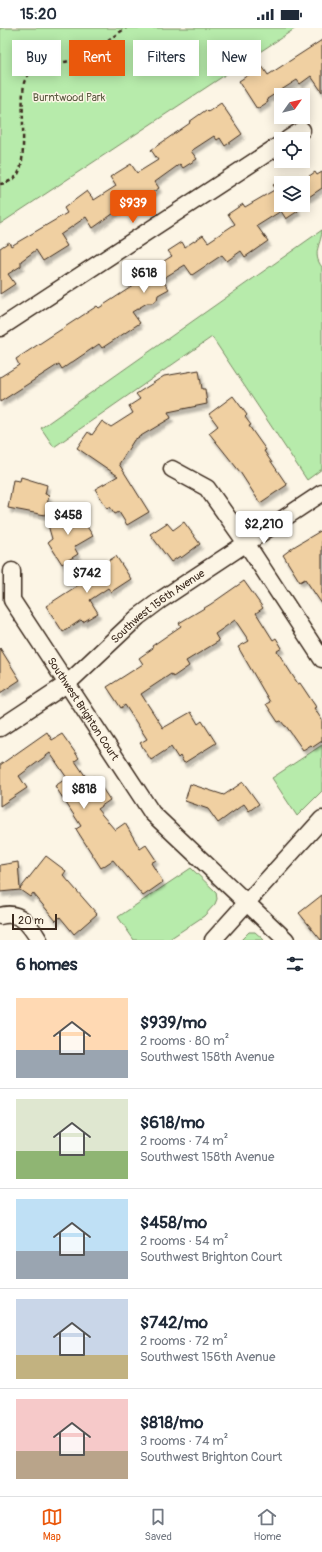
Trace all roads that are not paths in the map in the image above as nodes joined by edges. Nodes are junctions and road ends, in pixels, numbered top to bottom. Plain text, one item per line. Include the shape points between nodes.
1 (302, 130) dead end
2 (299, 132) edge
3 (274, 149) edge
4 (0, 328) edge
5 (172, 469) dead end
6 (322, 493) edge
7 (246, 543) junction
8 (12, 571) dead end
9 (322, 659) edge
10 (68, 683) junction
11 (0, 728) edge
12 (322, 819) edge
13 (246, 903) junction
14 (0, 916) edge
15 (39, 940) edge
16 (213, 940) edge
17 (286, 940) edge

1 - 2 street
3 - 4 street
5 - 7 street via 206,488
6 - 7 street, Southwest 156th Avenue
7 - 9 street
7 - 10 street, Southwest 156th Avenue via 138,617
8 - 10 street, Southwest Brighton Court via 12,600
10 - 11 street, Southwest 156th Avenue
10 - 13 street, Southwest Brighton Court via 152,813
12 - 13 street
13 - 16 street
13 - 17 street, Southwest Brighton Court
14 - 15 street via 6,914 23,918

